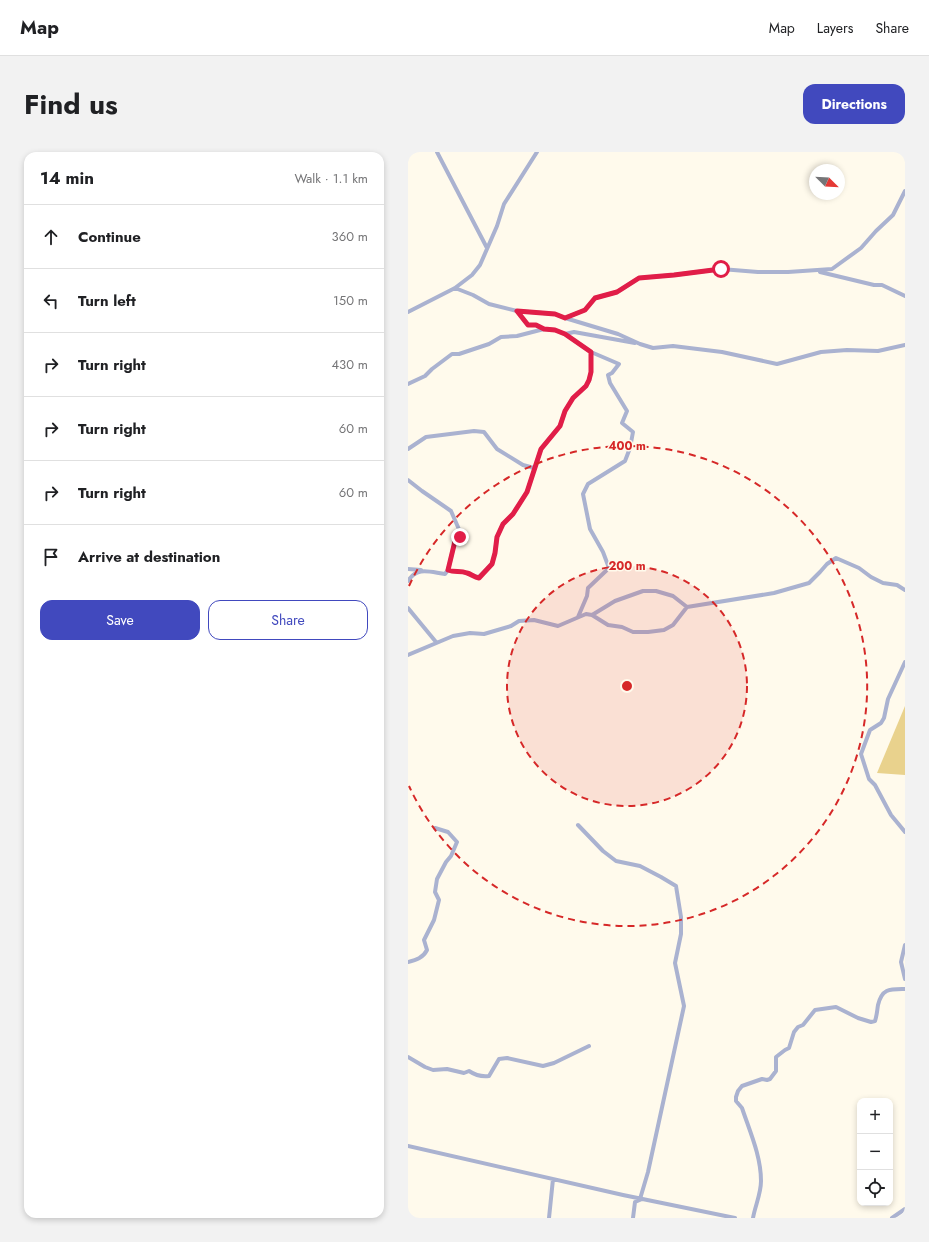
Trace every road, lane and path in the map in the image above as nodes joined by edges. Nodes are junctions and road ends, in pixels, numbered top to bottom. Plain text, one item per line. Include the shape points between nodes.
1 (437, 152) edge
2 (537, 152) edge
3 (905, 191) edge
4 (487, 248) junction
5 (816, 271) junction
6 (455, 288) junction
7 (905, 296) edge
8 (517, 311) junction
9 (408, 312) edge
10 (565, 318) junction
11 (528, 325) junction
12 (544, 329) junction
13 (565, 334) junction
14 (521, 335) junction
15 (640, 344) junction
16 (905, 346) edge
17 (591, 352) junction
18 (408, 384) edge
19 (408, 449) edge
20 (534, 468) junction
21 (408, 480) edge
22 (408, 570) edge
23 (421, 570) junction
24 (448, 570) junction
25 (408, 581) edge
26 (905, 590) edge
27 (687, 607) junction
28 (408, 608) edge
29 (592, 615) junction
30 (578, 617) junction
31 (436, 642) junction
32 (408, 655) edge
33 (905, 662) edge
34 (578, 825) dead end
35 (435, 828) dead end
36 (905, 832) edge
37 (905, 945) edge
38 (408, 962) edge
39 (905, 979) edge
40 (905, 989) edge
41 (589, 1046) dead end
42 (408, 1057) edge
43 (408, 1146) edge
44 (553, 1179) junction
45 (641, 1199) junction
46 (905, 1209) edge
47 (549, 1218) edge
48 (633, 1218) edge
49 (735, 1218) edge
50 (753, 1218) edge
51 (892, 1218) edge

1 - 4 street
2 - 4 street via 504,204
3 - 5 street via 893,215 861,248 832,269
4 - 6 street via 480,265 472,275
5 - 7 street via 882,285
5 - 10 street via 758,272 721,269 639,278 617,292 595,298 585,310
6 - 8 street via 489,304
6 - 9 street
8 - 10 street via 555,314
8 - 11 street
10 - 15 street via 618,334
11 - 12 street
11 - 14 street
12 - 13 street
12 - 14 street
13 - 15 street via 574,332
13 - 17 street
14 - 18 street via 501,337 489,344 452,354 425,376
15 - 16 street via 653,348 673,346 722,352 777,364 821,352 878,351
17 - 20 street via 589,380 573,398 560,426 541,449
17 - 30 street via 619,364 608,375 627,411 622,423 633,432 625,461 588,484 583,494 590,529 609,568 588,588
19 - 20 street via 426,437 484,432 497,448 523,465
20 - 24 street via 527,492 500,528 492,564 479,578 466,572
21 - 24 street via 451,511 461,534 455,541
22 - 23 street
23 - 24 street via 445,574
23 - 25 street
26 - 27 street via 883,583 836,558 809,583 774,593
27 - 29 street via 673,596 656,591 643,591 615,601
27 - 29 street via 673,625 664,630 648,632 633,632 608,625
28 - 31 street
29 - 30 street
30 - 31 street via 558,626 534,620 519,621 484,634 470,633
31 - 32 street
33 - 36 street via 888,700 884,718 870,730 861,754 869,779 891,815
34 - 45 street via 616,861 640,866 676,886 681,928 676,963 684,1006
35 - 38 street via 448,832 457,842 437,879 435,892 440,900 434,920 425,936 427,950 419,959
37 - 39 street via 901,962
40 - 50 street via 890,989 884,992 880,997 878,1014 871,1022 836,1007 814,1010 794,1032 789,1048 776,1057 776,1071 770,1079 742,1086 738,1091 736,1101 742,1108 759,1162 761,1182
41 - 42 street via 543,1066 507,1058 500,1059 489,1076 469,1071 464,1073 447,1069 433,1070
43 - 44 street
44 - 45 street
44 - 47 street
45 - 48 street via 635,1202
45 - 49 street
46 - 51 street

